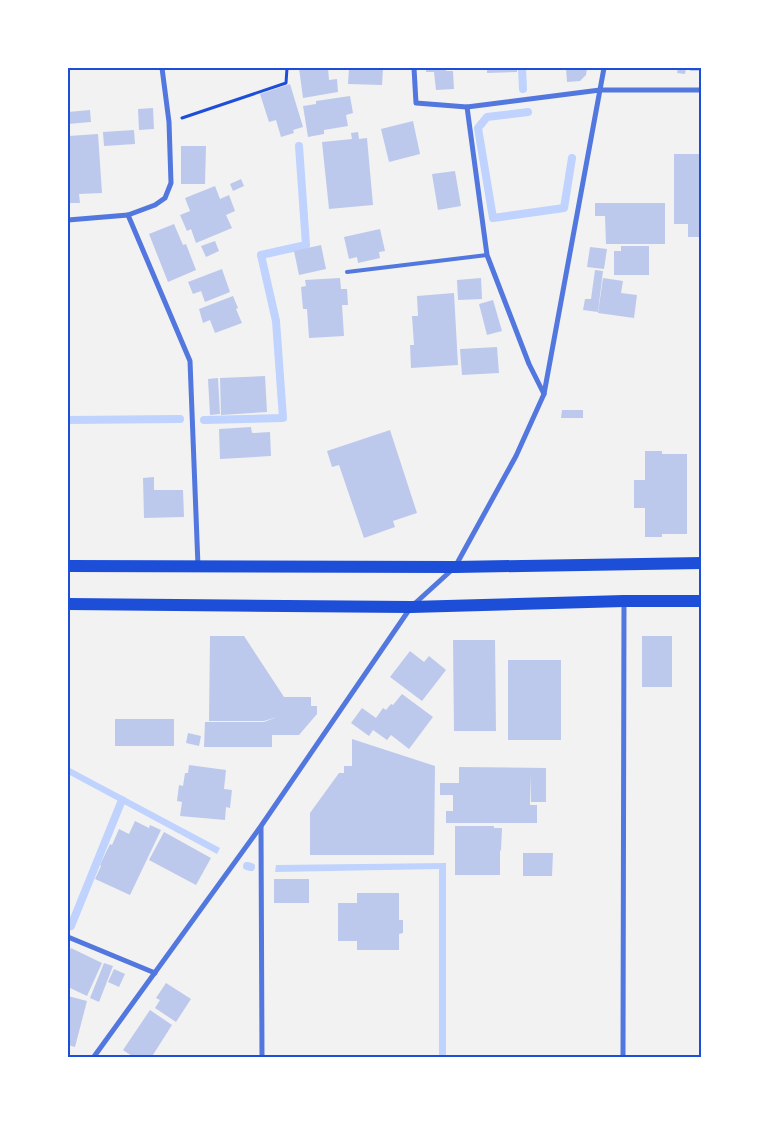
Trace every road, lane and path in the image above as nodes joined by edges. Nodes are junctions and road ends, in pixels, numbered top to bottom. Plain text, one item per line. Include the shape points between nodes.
1 (162, 68) edge
2 (287, 68) edge
3 (414, 68) edge
4 (604, 68) edge
5 (600, 90) junction
6 (702, 90) edge
7 (468, 107) junction
8 (169, 122) junction
9 (128, 215) junction
10 (68, 220) edge
11 (486, 255) junction
12 (346, 272) dead end
13 (544, 394) junction
14 (702, 563) edge
15 (68, 566) edge
16 (198, 566) junction
17 (455, 567) junction
18 (624, 601) junction
19 (702, 601) edge
20 (68, 604) edge
21 (411, 607) junction
22 (261, 826) junction
23 (68, 937) edge
24 (154, 973) junction
25 (95, 1057) edge
26 (262, 1058) edge
27 (623, 1058) edge

1 - 8 street
2 - 8 path via 286,83
3 - 7 street via 416,103
4 - 5 street
5 - 6 street
5 - 7 street
5 - 13 street
7 - 11 street
8 - 9 street via 171,183 165,198
9 - 10 street
9 - 16 street via 190,361
11 - 12 lane
11 - 13 street
13 - 17 street via 516,456
14 - 17 main road
15 - 16 main road
16 - 17 main road
17 - 21 street
18 - 19 main road
18 - 21 main road
18 - 27 street
20 - 21 main road
21 - 22 street
22 - 24 street
22 - 26 street
23 - 24 street
24 - 25 street

